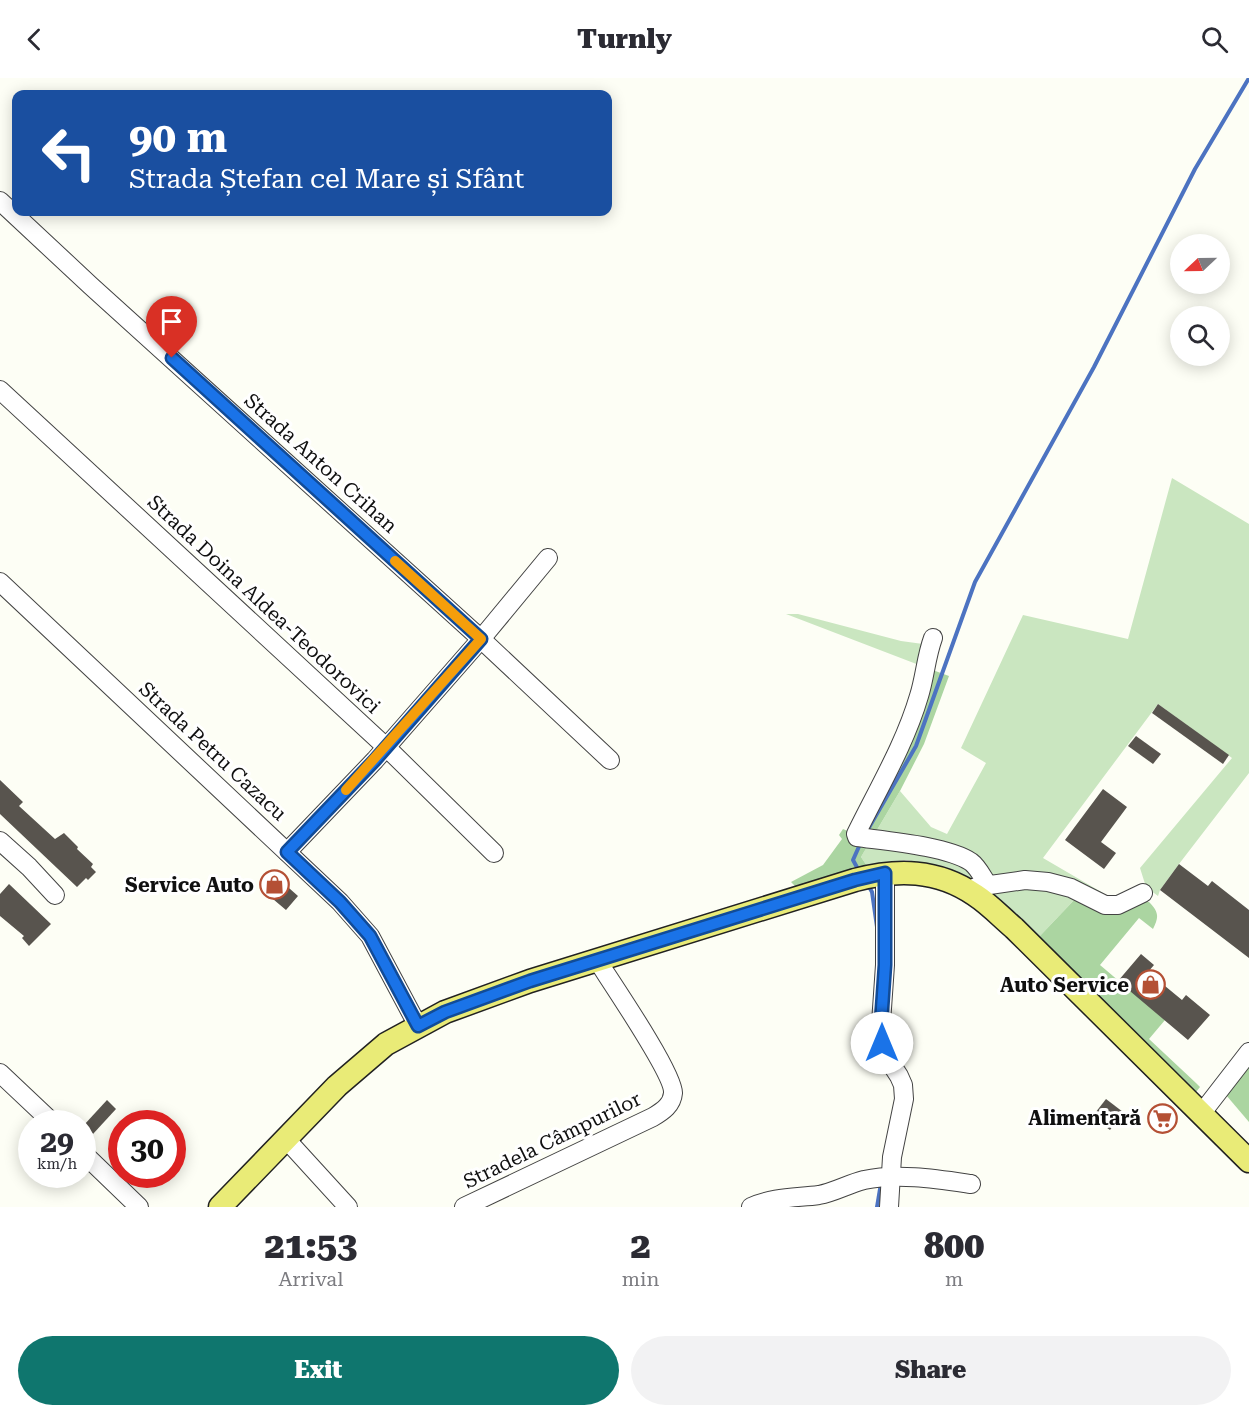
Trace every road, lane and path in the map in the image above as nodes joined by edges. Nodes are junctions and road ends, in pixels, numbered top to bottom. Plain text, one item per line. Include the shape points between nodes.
1 (0, 201) edge
2 (12, 212) edge
3 (16, 216) edge
4 (0, 390) edge
5 (548, 558) dead end
6 (0, 582) edge
7 (933, 638) dead end
8 (481, 639) junction
9 (385, 747) junction
10 (610, 760) dead end
11 (0, 840) edge
12 (287, 852) junction
13 (494, 854) dead end
14 (871, 876) junction
15 (977, 887) junction
16 (1143, 894) dead end
17 (55, 895) dead end
18 (597, 960) junction
19 (418, 1026) junction
20 (1249, 1052) edge
21 (2, 1079) edge
22 (38, 1110) edge
23 (1201, 1114) junction
24 (285, 1138) junction
25 (1249, 1161) edge
26 (96, 1166) edge
27 (883, 1179) junction
28 (971, 1184) dead end
29 (139, 1207) edge
30 (219, 1207) edge
31 (348, 1207) edge
32 (464, 1207) edge
33 (751, 1207) edge
34 (889, 1207) edge

1 - 2 street, Strada Anton Crihan
3 - 8 street, Strada Anton Crihan
4 - 9 street, Strada Doina Aldea-Teodorovici
5 - 8 street
6 - 12 street, Strada Petru Cazacu
7 - 15 street via 919,696 901,742 856,834 907,843 972,863
8 - 9 street
8 - 10 street, Strada Anton Crihan
9 - 12 street
9 - 13 street, Strada Doina Aldea-Teodorovici
11 - 17 street
12 - 19 street, Strada Petru Cazacu via 365,930
14 - 15 main road via 898,872 931,875
14 - 18 main road
14 - 27 street via 885,965 882,1043 903,1085 904,1099 892,1157
15 - 16 street via 1025,880 1048,882 1071,888 1105,905 1118,905
15 - 23 main road via 975,895 1014,928
18 - 19 main road via 456,1008
18 - 32 street, Stradela Câmpurilor via 662,1064 672,1087 672,1099 667,1108 653,1117
19 - 24 main road via 386,1044
20 - 23 street
21 - 22 street
23 - 25 main road
24 - 30 main road
24 - 31 street
26 - 29 street
27 - 28 street
27 - 33 street
27 - 34 street

